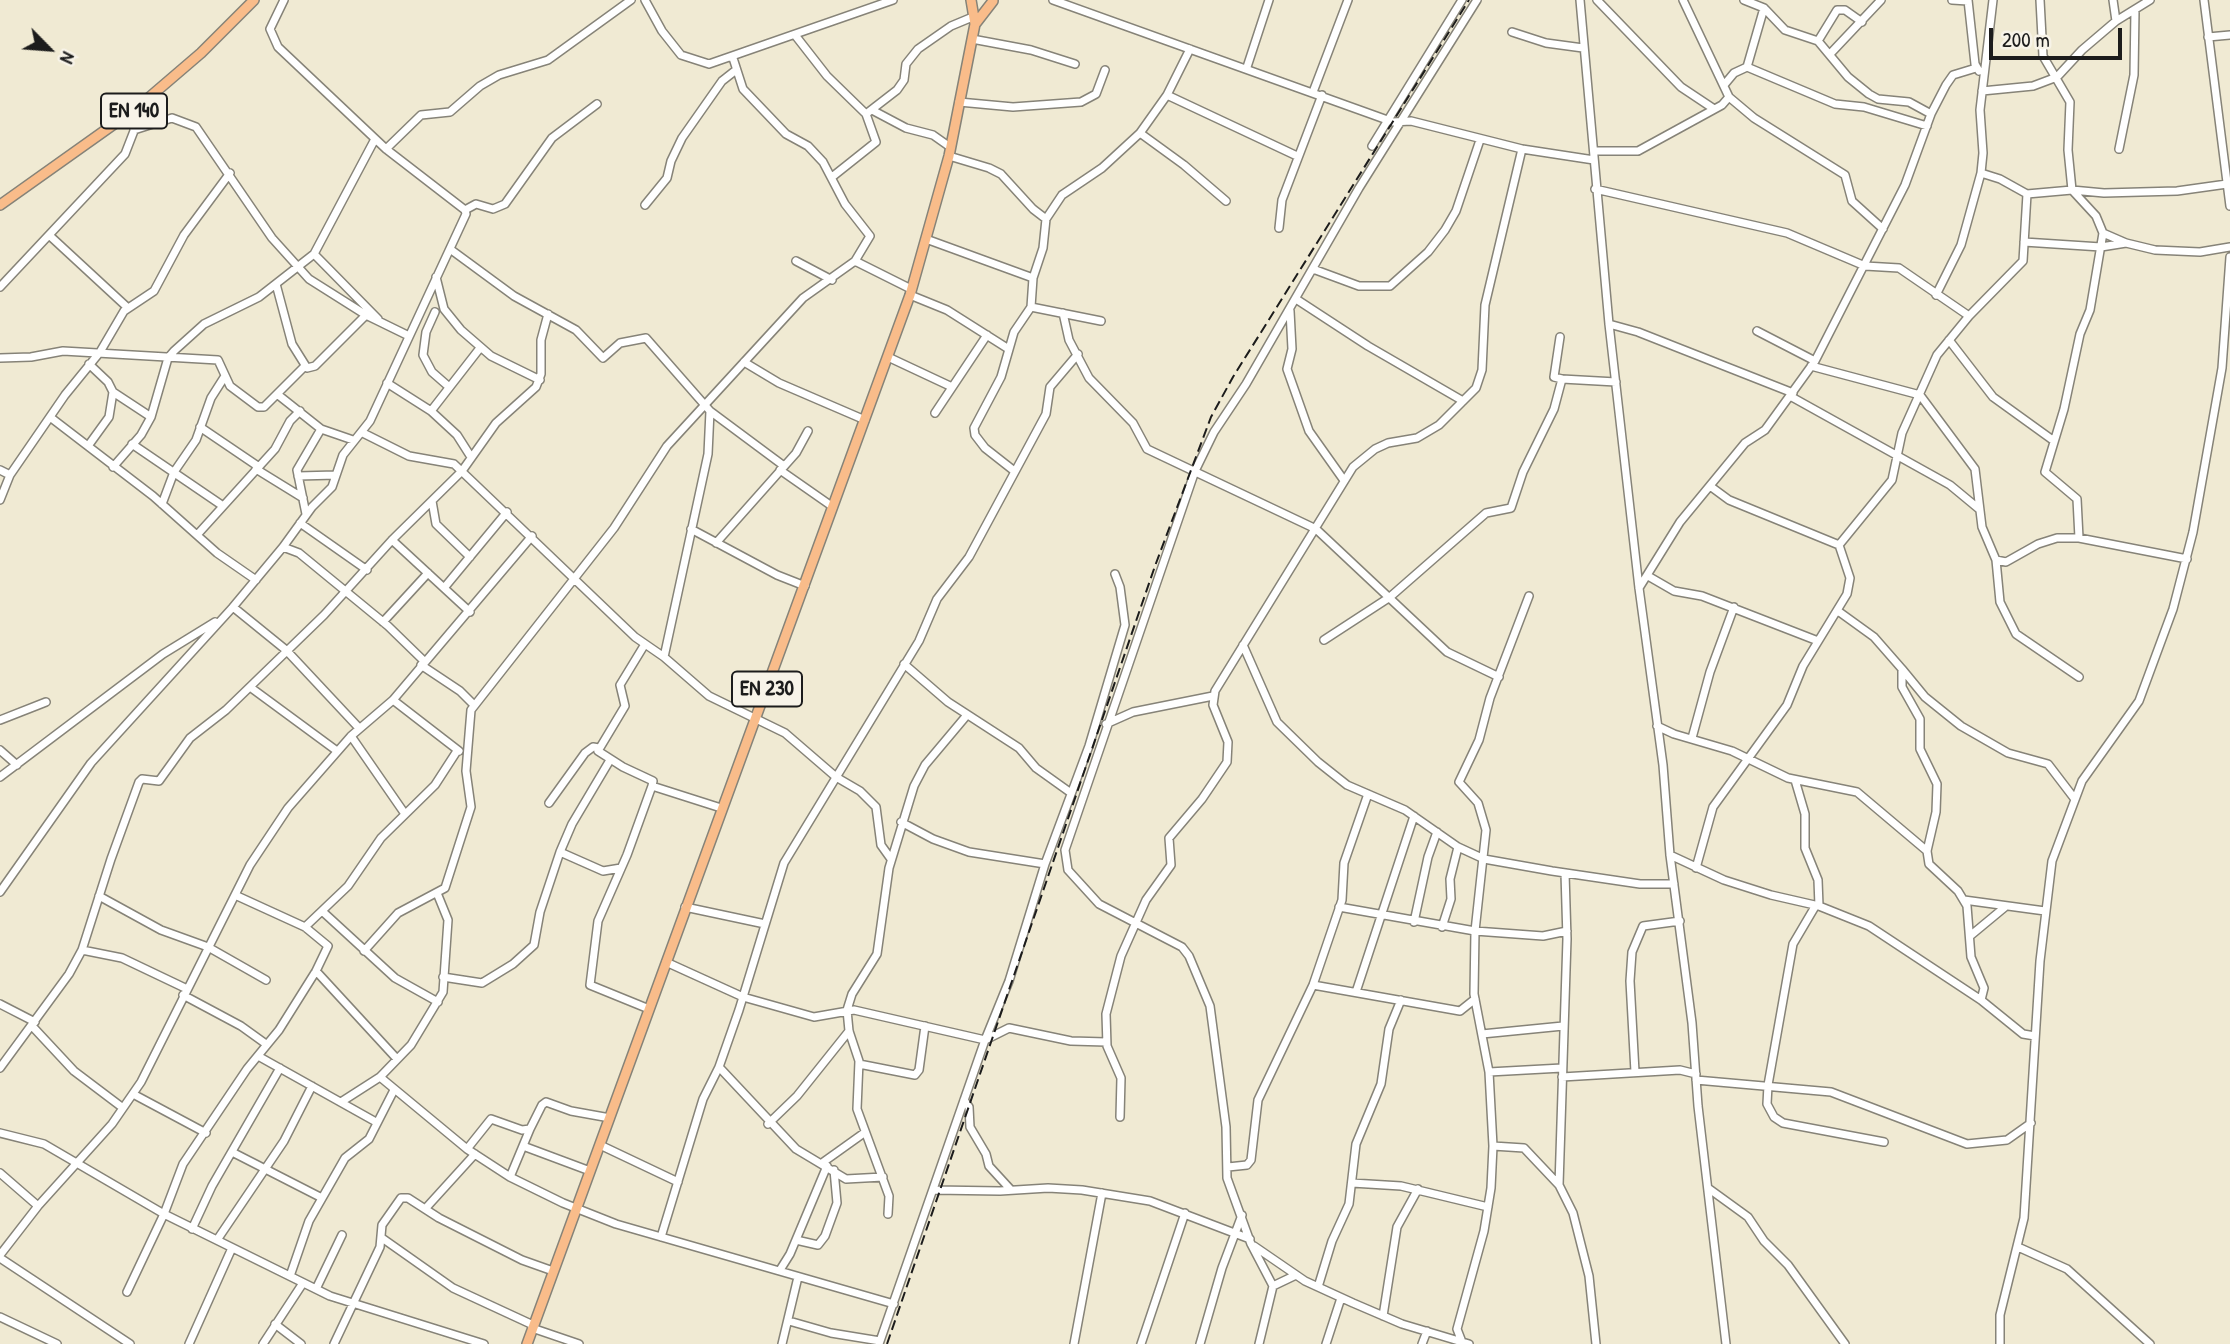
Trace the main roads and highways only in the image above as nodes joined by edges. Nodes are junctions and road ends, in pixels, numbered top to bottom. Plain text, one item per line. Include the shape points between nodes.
1 (254, 0) edge
2 (972, 0) edge
3 (994, 0) edge
4 (975, 20) junction
5 (0, 205) edge
6 (527, 1344) edge

1 - 5 main road, EN 140 via 138,107
2 - 3 main road
2 - 4 main road, EN 230
3 - 4 main road, EN 230
4 - 6 main road, EN 230 via 949,152 910,292

